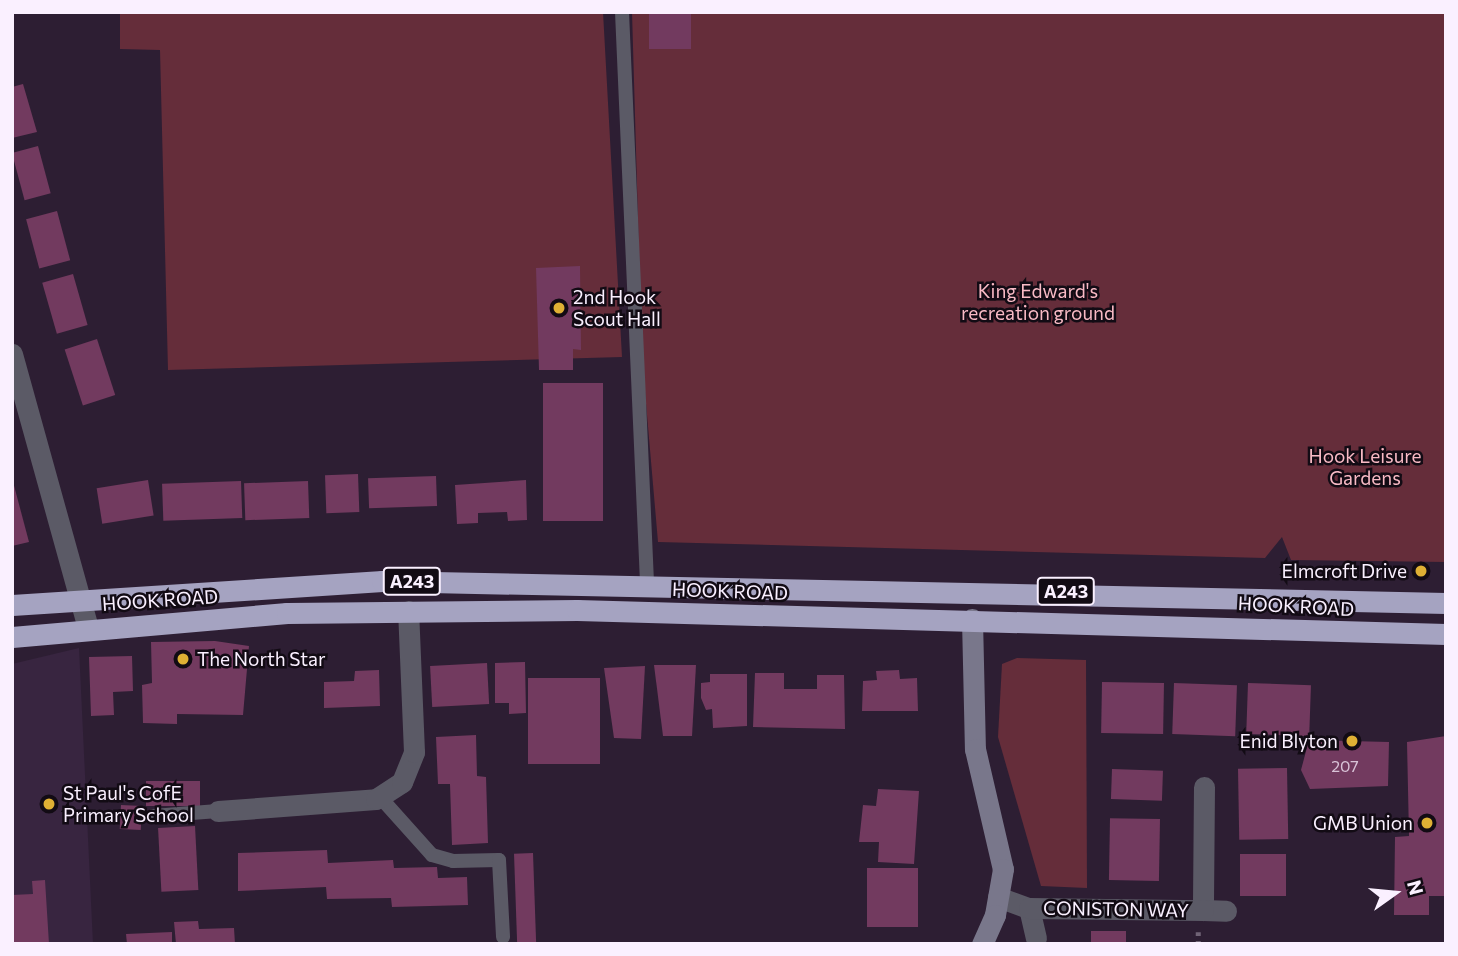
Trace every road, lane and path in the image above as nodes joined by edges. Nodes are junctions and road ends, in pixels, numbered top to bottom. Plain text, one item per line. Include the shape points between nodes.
1 (622, 12) edge
2 (12, 354) edge
3 (647, 582) junction
4 (82, 597) junction
5 (1446, 603) edge
6 (12, 605) edge
7 (408, 611) junction
8 (972, 619) junction
9 (88, 628) junction
10 (1446, 634) edge
11 (12, 637) edge
12 (1204, 787) dead end
13 (380, 797) junction
14 (218, 811) joint
15 (153, 816) dead end
16 (998, 897) junction
17 (1029, 908) junction
18 (1203, 910) junction
19 (1226, 911) dead end
20 (503, 936) dead end
21 (1037, 941) edge
22 (982, 944) edge

1 - 3 lane
2 - 4 street
3 - 4 highway, HOOK ROAD / A243 via 382,581
3 - 5 highway, HOOK ROAD / A243
4 - 6 highway, HOOK ROAD / A243
4 - 9 street
7 - 8 highway, HOOK ROAD
7 - 9 highway, HOOK ROAD
7 - 13 street via 414,752 402,782
8 - 10 highway, HOOK ROAD
8 - 16 street via 975,749 1003,869
9 - 11 highway, HOOK ROAD
12 - 18 street, CONISTON WAY
13 - 14 street
13 - 20 lane via 432,855 453,861 499,860
14 - 15 lane
16 - 17 street, CONISTON WAY
16 - 22 street
17 - 18 street, CONISTON WAY
17 - 21 street
18 - 19 street, CONISTON WAY

